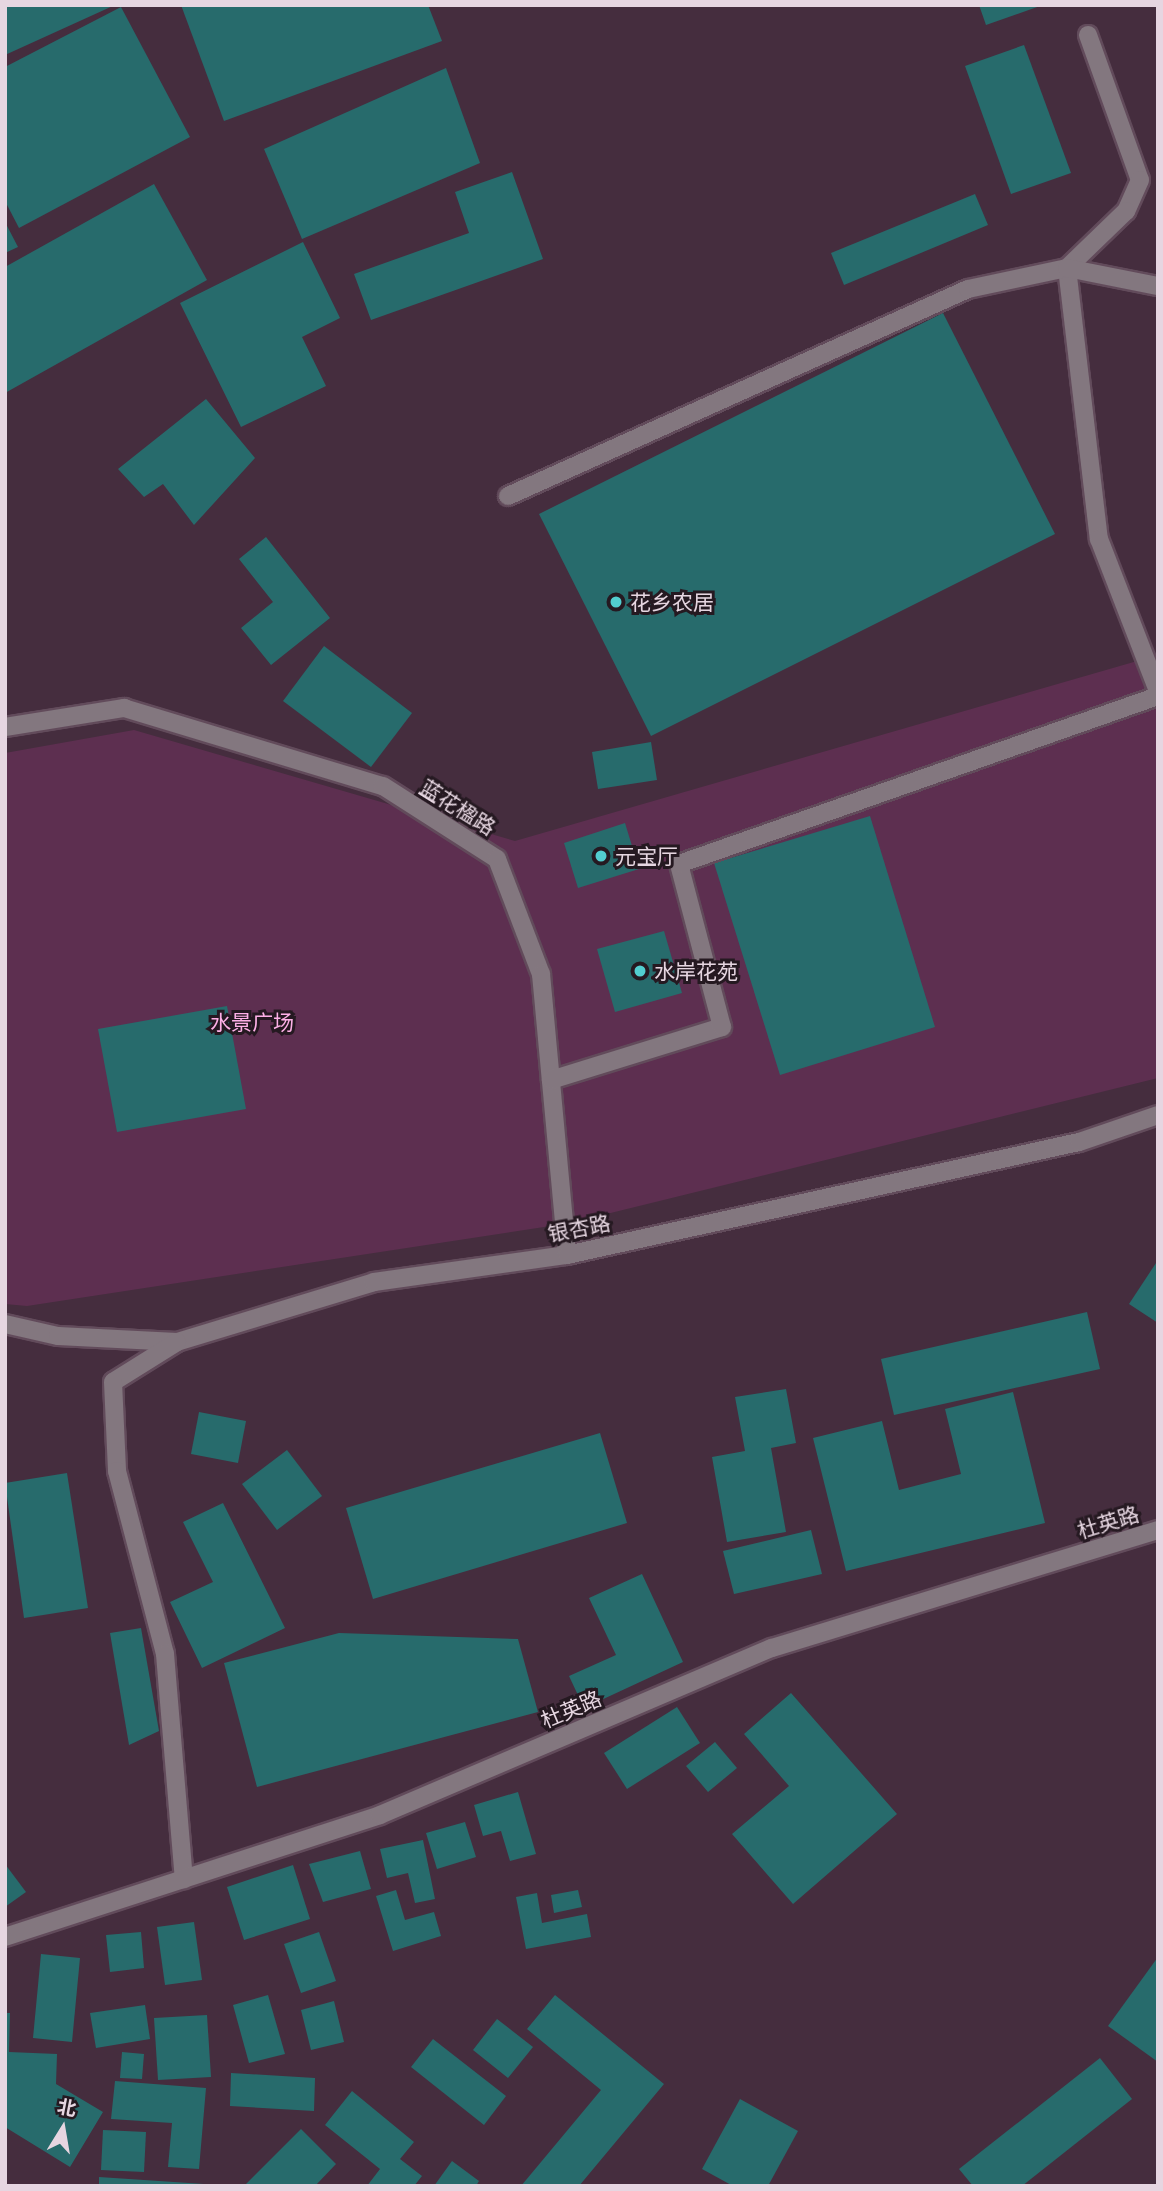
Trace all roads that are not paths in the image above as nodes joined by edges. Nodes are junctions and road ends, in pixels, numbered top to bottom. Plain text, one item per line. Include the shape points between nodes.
1 (1088, 35) dead end
2 (1067, 268) junction
3 (1158, 286) edge
4 (508, 496) dead end
5 (1158, 693) edge
6 (5, 726) edge
7 (551, 1080) junction
8 (1158, 1115) edge
9 (567, 1255) junction
10 (5, 1324) edge
11 (177, 1342) junction
12 (1158, 1530) edge
13 (184, 1879) junction
14 (5, 1937) edge

1 - 2 street via 1140,180 1126,211
2 - 3 street
2 - 4 street via 968,289
2 - 5 street via 1099,539
5 - 7 street via 679,864 722,1027
6 - 7 street, 蓝花楹路 via 124,708 383,786 497,859 541,974
7 - 9 street, 蓝花楹路
8 - 9 street, 银杏路 via 1079,1142
9 - 11 street, 银杏路 via 374,1282
10 - 11 street, 银杏路 via 58,1336
11 - 13 street via 113,1382 117,1471 166,1654
12 - 13 street, 杜英路 via 772,1648 380,1815
13 - 14 street, 杜英路

